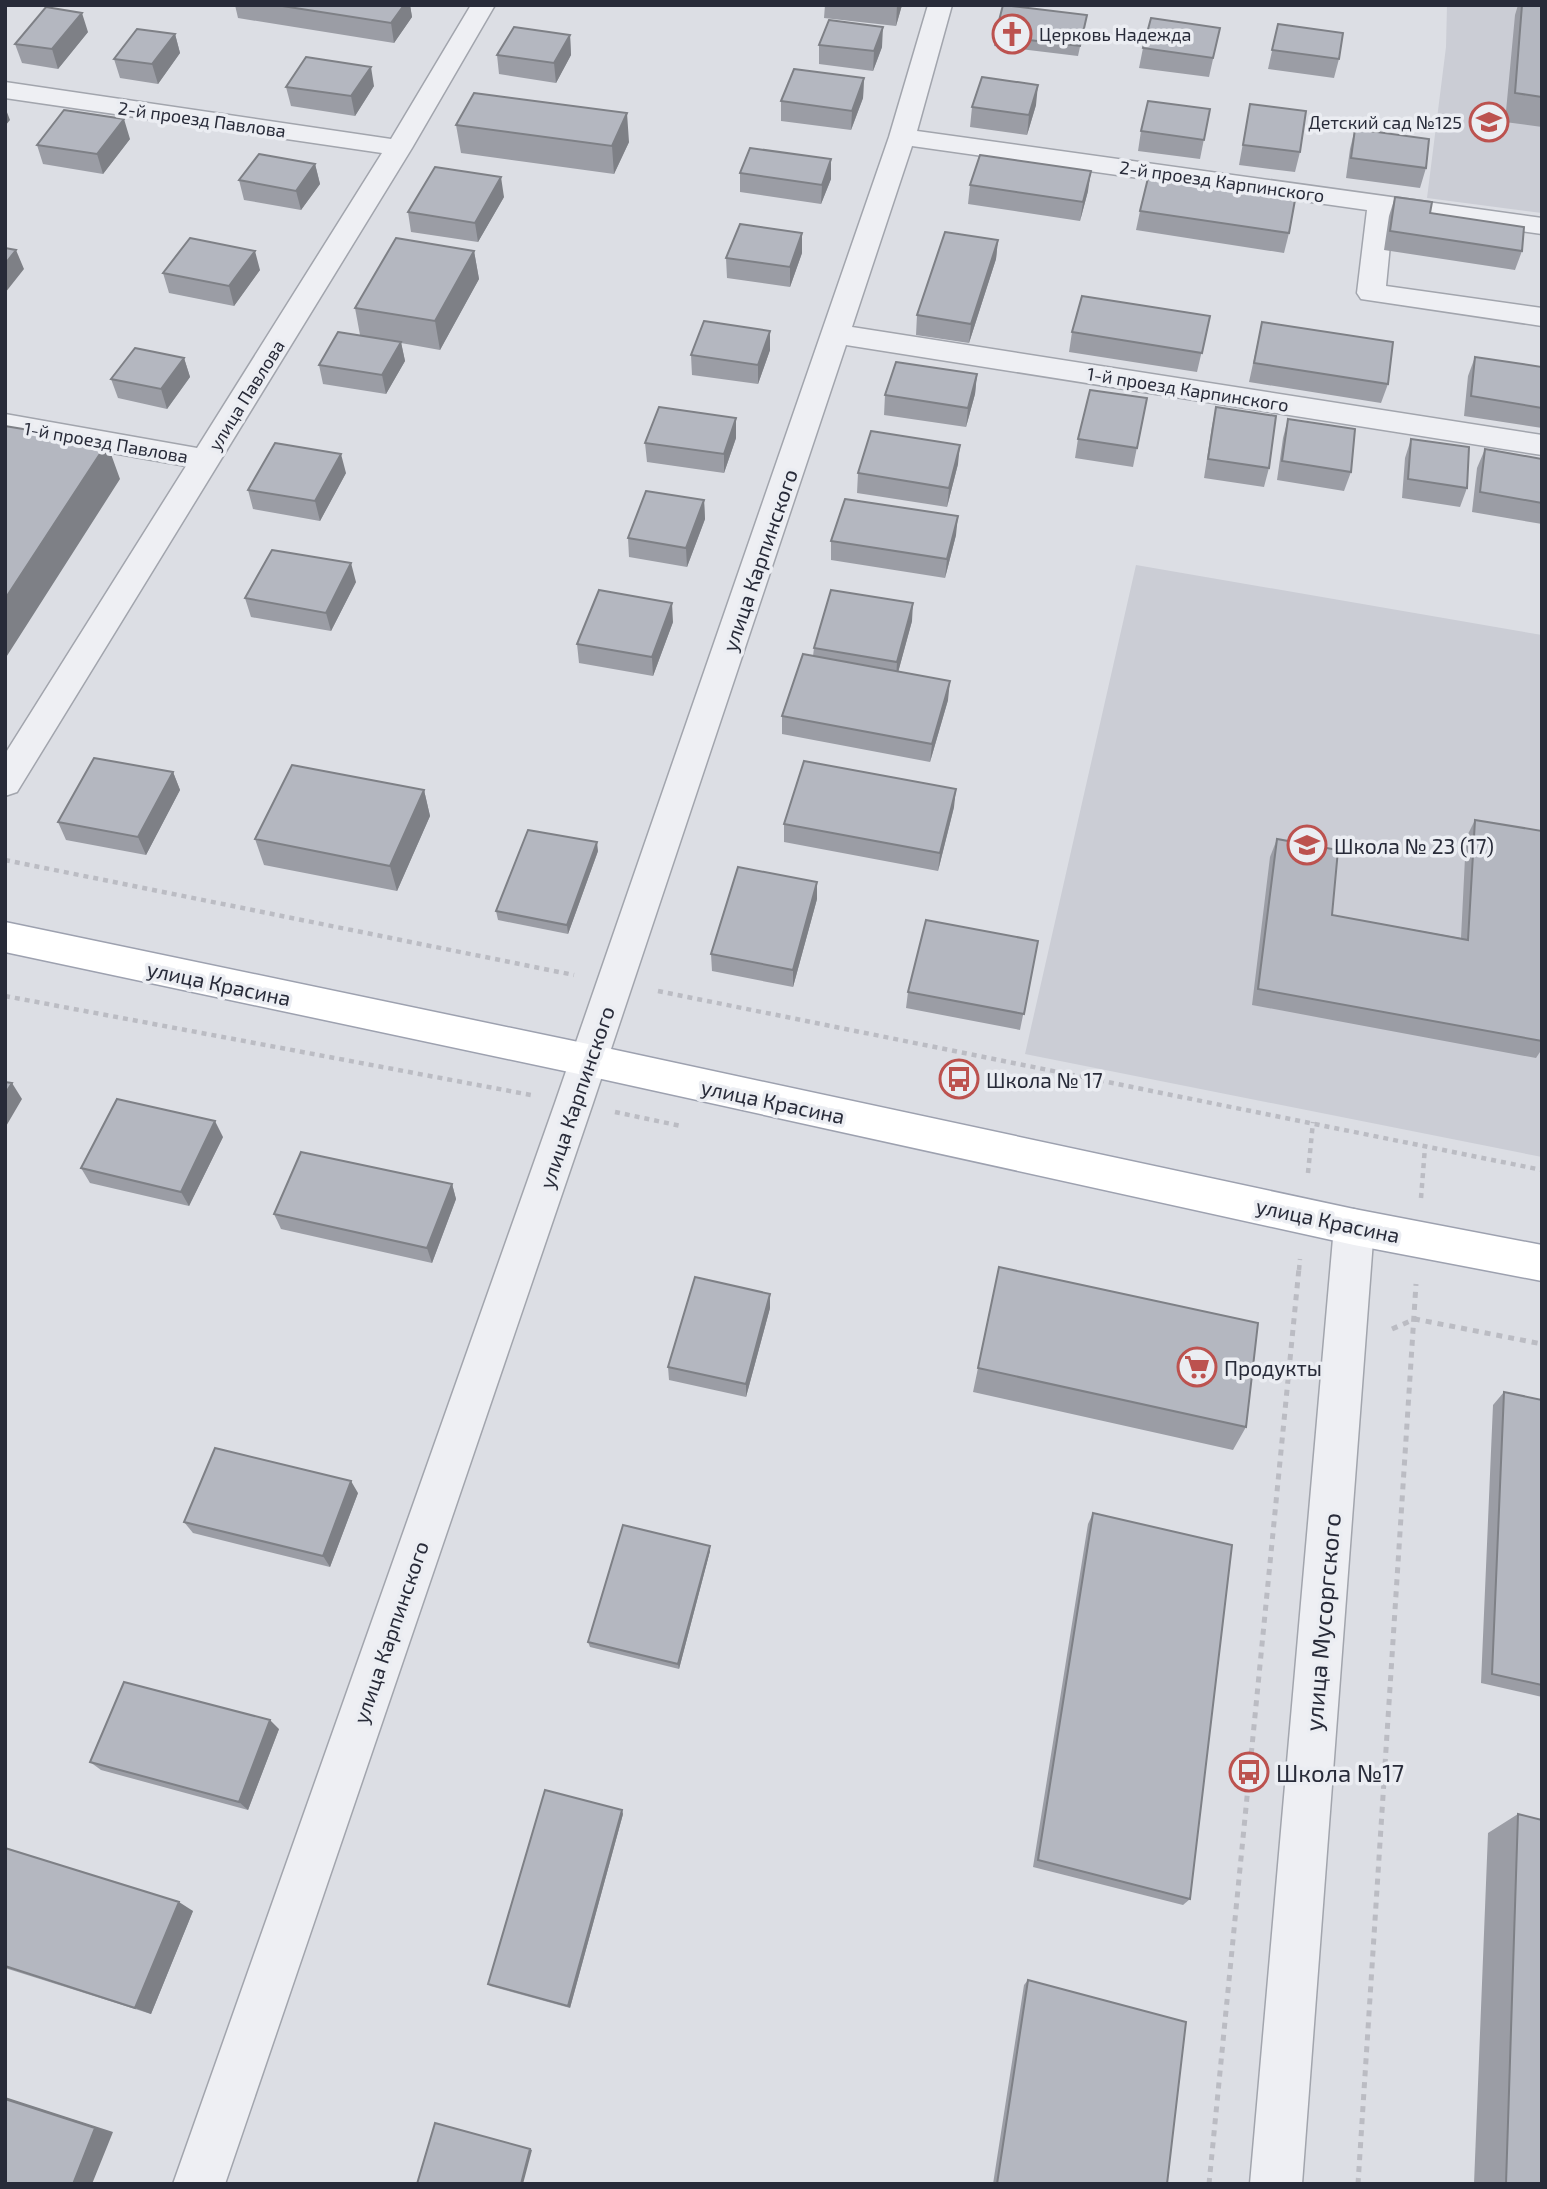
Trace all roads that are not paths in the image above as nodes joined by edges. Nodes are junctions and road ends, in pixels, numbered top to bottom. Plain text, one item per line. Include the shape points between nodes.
1 (483, 5) edge
2 (940, 5) edge
3 (5, 90) edge
4 (902, 137) junction
5 (399, 148) junction
6 (1381, 203) junction
7 (1542, 226) edge
8 (1542, 317) edge
9 (835, 334) junction
10 (5, 424) edge
11 (1542, 444) edge
12 (206, 460) junction
13 (5, 783) edge
14 (5, 937) edge
15 (589, 1060) junction
16 (1354, 1227) junction
17 (1542, 1263) edge
18 (199, 2184) edge
19 (1276, 2184) edge

1 - 5 street, улица Павлова
2 - 4 street, улица Карпинского
3 - 5 street, 2-й проезд Павлова
4 - 6 street, 2-й проезд Карпинского
4 - 9 street, улица Карпинского
5 - 12 street, улица Павлова
6 - 7 street, 2-й проезд Карпинского
6 - 8 street via 1371,292
9 - 11 street, 1-й проезд Карпинского
9 - 15 street, улица Карпинского
10 - 12 street, 1-й проезд Павлова
12 - 13 street, улица Павлова
14 - 15 main road, улица Красина
15 - 16 main road, улица Красина
15 - 18 street, улица Карпинского
16 - 17 main road, улица Красина
16 - 19 street, улица Мусоргского

